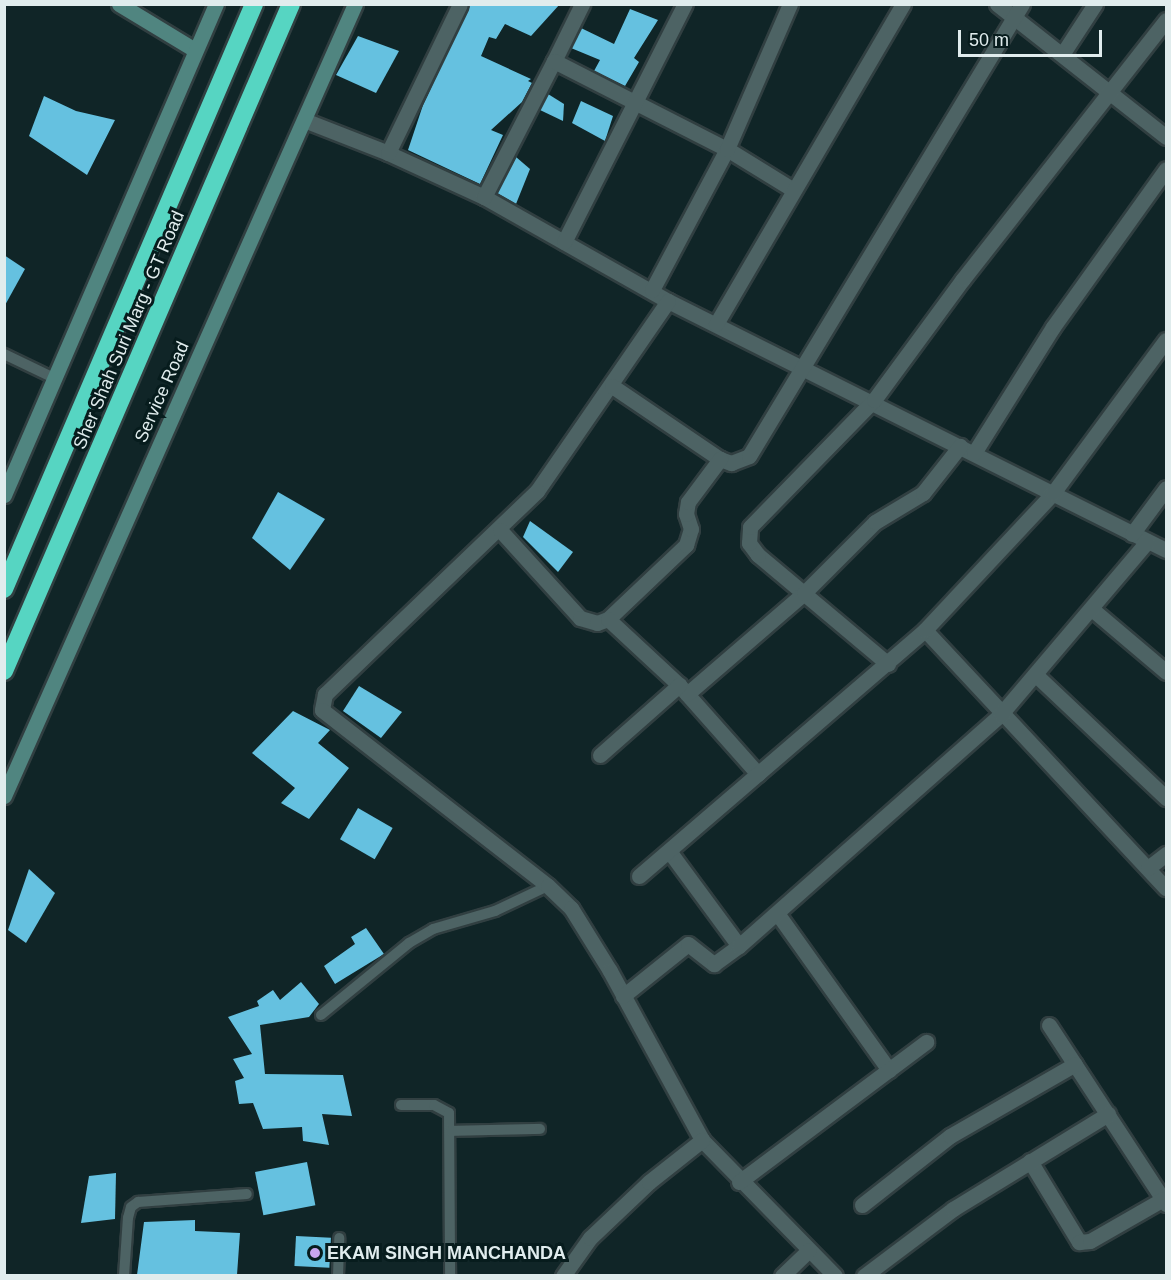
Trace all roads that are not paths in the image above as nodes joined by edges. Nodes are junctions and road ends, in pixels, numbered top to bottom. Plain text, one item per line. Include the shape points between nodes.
1 (119, 4) edge
2 (216, 4) edge
3 (254, 4) edge
4 (291, 4) edge
5 (355, 4) edge
6 (460, 4) edge
7 (582, 4) edge
8 (685, 4) edge
9 (790, 4) edge
10 (903, 4) edge
11 (997, 4) edge
12 (1095, 4) edge
13 (1017, 10) edge
14 (1167, 20) edge
15 (195, 50) junction
16 (1063, 53) junction
17 (554, 61) junction
18 (1112, 94) junction
19 (633, 104) junction
20 (303, 120) junction
21 (1167, 137) edge
22 (727, 149) junction
23 (388, 153) junction
24 (1167, 169) edge
25 (792, 189) junction
26 (484, 197) junction
27 (564, 242) junction
28 (652, 290) junction
29 (668, 301) junction
30 (716, 324) junction
31 (1167, 340) edge
32 (4, 354) edge
33 (800, 367) junction
34 (54, 378) junction
35 (612, 386) junction
36 (874, 400) junction
37 (967, 449) junction
38 (720, 459) junction
39 (1167, 488) edge
40 (1053, 493) junction
41 (4, 495) edge
42 (500, 530) junction
43 (1132, 534) junction
44 (1147, 542) junction
45 (1167, 550) edge
46 (4, 589) edge
47 (804, 593) junction
48 (1093, 610) junction
49 (608, 619) junction
50 (925, 630) junction
51 (888, 664) junction
52 (4, 671) edge
53 (1167, 672) edge
54 (1037, 676) junction
55 (683, 690) junction
56 (1002, 714) junction
57 (600, 755) dead end
58 (758, 774) junction
59 (4, 796) edge
60 (1167, 798) edge
61 (669, 851) junction
62 (1167, 854) edge
63 (1148, 868) junction
64 (639, 876) dead end
65 (548, 886) junction
66 (1167, 888) edge
67 (777, 913) junction
68 (738, 946) junction
69 (623, 996) junction
70 (321, 1016) dead end
71 (1048, 1025) dead end
72 (926, 1042) dead end
73 (1075, 1064) junction
74 (889, 1070) junction
75 (401, 1105) dead end
76 (1108, 1114) junction
77 (540, 1129) dead end
78 (451, 1131) junction
79 (702, 1140) junction
80 (1030, 1161) junction
81 (739, 1182) junction
82 (247, 1194) dead end
83 (1165, 1202) edge
84 (862, 1205) dead end
85 (339, 1238) dead end
86 (809, 1250) junction
87 (124, 1275) edge
88 (338, 1275) edge
89 (450, 1275) edge
90 (563, 1275) edge
91 (782, 1275) edge
92 (834, 1275) edge
93 (864, 1275) edge

1 - 15 street
2 - 15 street
3 - 46 highway, Sher Shah Suri Marg - GT Road
4 - 52 highway, Sher Shah Suri Marg - GT Road
5 - 20 street, Service Road
6 - 23 street
7 - 17 street
8 - 19 street
9 - 22 street
10 - 25 street
11 - 13 street
12 - 16 street
13 - 16 street
13 - 33 street
14 - 18 street
15 - 34 street
16 - 18 street
17 - 19 street
17 - 26 street
18 - 21 street
18 - 36 street via 963,279
19 - 22 street
19 - 27 street
20 - 23 street
20 - 59 street, Service Road
22 - 25 street
22 - 28 street
23 - 26 street
24 - 37 street
25 - 30 street
26 - 27 street
27 - 28 street
28 - 29 street
29 - 30 street
29 - 35 street
30 - 33 street
31 - 40 street
32 - 34 lane
33 - 36 street
33 - 38 street via 756,448 742,462
34 - 41 street
35 - 38 street
35 - 42 street via 562,461
36 - 37 street
36 - 47 street via 750,527 753,550
37 - 40 street
37 - 47 street via 929,487 875,522
38 - 49 street via 688,502 686,514 691,529 686,545
39 - 43 street
40 - 43 street
40 - 50 street
42 - 49 street via 580,618 597,623
42 - 65 street via 325,694 321,703 327,716
43 - 44 street
44 - 45 street
44 - 48 street
47 - 51 street
47 - 55 street
48 - 53 street
48 - 54 street
49 - 55 street
50 - 51 street
50 - 56 street
51 - 58 street
54 - 56 street
54 - 60 street
55 - 57 street
55 - 58 street
56 - 63 street
56 - 67 street
58 - 61 street
61 - 64 street
61 - 68 street
62 - 63 street
63 - 66 street
65 - 69 street via 571,908
65 - 70 lane via 495,911 434,929
67 - 68 street
67 - 74 street
68 - 69 street via 714,964 688,944
69 - 79 street
71 - 73 street
72 - 74 street
73 - 76 street
73 - 84 street via 950,1136
74 - 81 street
75 - 78 lane via 443,1107 449,1113
76 - 80 street
76 - 83 street
77 - 78 lane
78 - 89 lane
79 - 81 street
79 - 90 street via 649,1182 590,1238
80 - 83 street via 1079,1242 1090,1241
80 - 93 street via 953,1209
81 - 86 street
82 - 87 lane via 138,1202 131,1207 128,1218
85 - 88 lane
86 - 91 street
86 - 92 street

